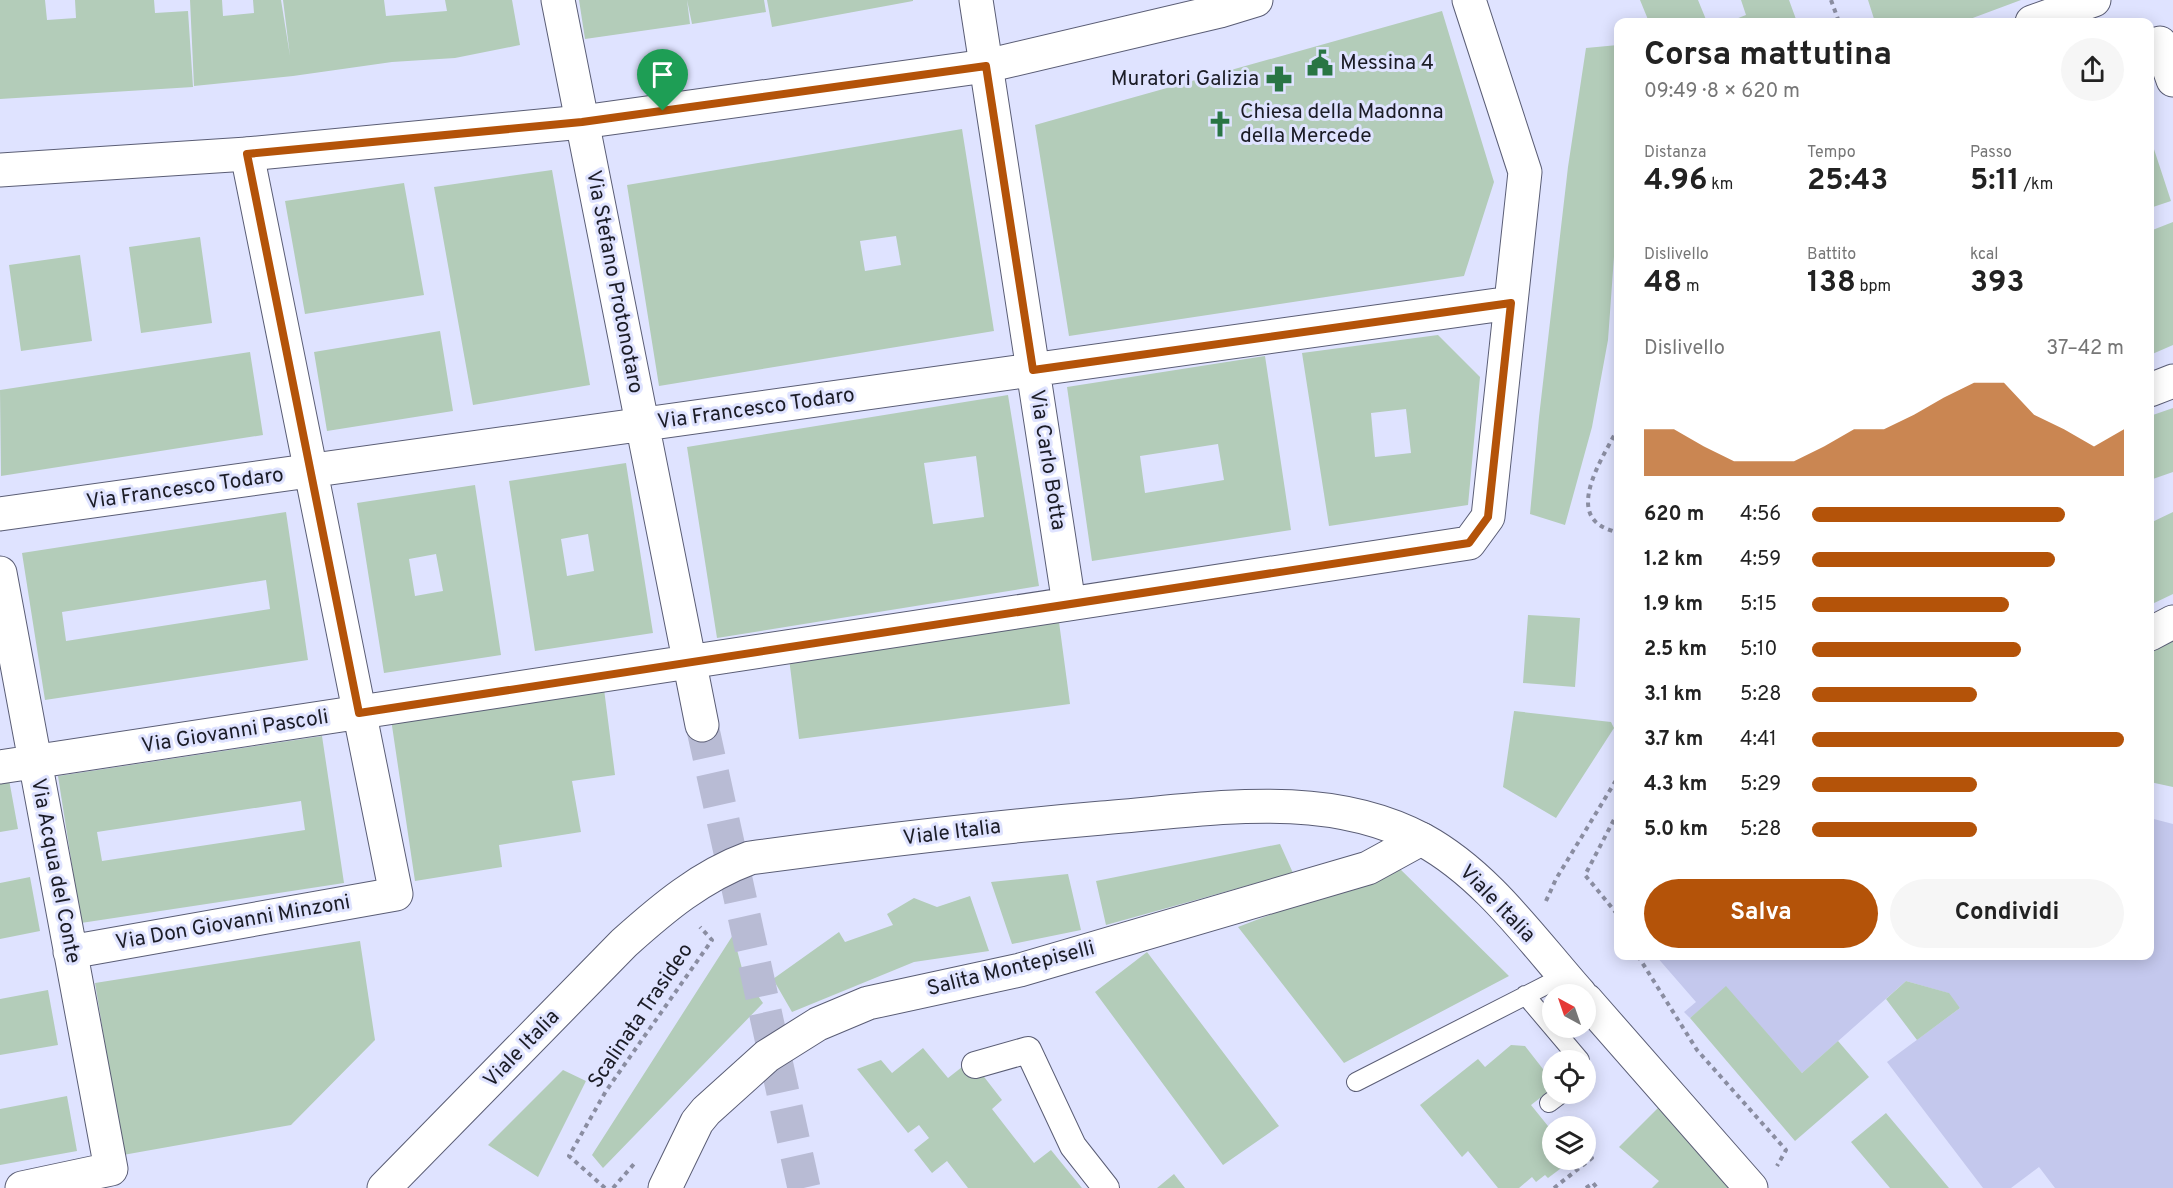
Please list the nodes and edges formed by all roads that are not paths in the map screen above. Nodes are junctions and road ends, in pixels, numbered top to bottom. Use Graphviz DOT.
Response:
graph roads {
  1 [pos="558,0"];
  2 [pos="976,0"];
  3 [pos="1256,0"];
  4 [pos="1469,0"];
  5 [pos="2094,0"];
  6 [pos="2043,18"];
  7 [pos="2154,45"];
  8 [pos="986,66"];
  9 [pos="2173,80"];
  10 [pos="582,122"];
  11 [pos="247,154"];
  12 [pos="0,171"];
  13 [pos="1511,303"];
  14 [pos="1033,370"];
  15 [pos="2173,381"];
  16 [pos="2154,388"];
  17 [pos="643,425"];
  18 [pos="311,472"];
  19 [pos="0,514"];
  20 [pos="0,573"];
  21 [pos="1069,604"];
  22 [pos="2173,622"];
  23 [pos="2154,632"];
  24 [pos="690,662"];
  25 [pos="359,713"];
  26 [pos="702,725"];
  27 [pos="35,762"];
  28 [pos="0,767"];
  29 [pos="1421,839"];
  30 [pos="70,952"];
  31 [pos="1571,984"];
  32 [pos="1542,992"];
  33 [pos="1526,995"];
  34 [pos="1596,1010"];
  35 [pos="1572,1050"];
  36 [pos="975,1065"];
  37 [pos="1356,1082"];
  38 [pos="1763,1179"];
  39 [pos="22,1188"];
  40 [pos="384,1188"];
  41 [pos="665,1188"];
  42 [pos="1106,1188"];
  1 -- 10 [label="street, Via Stefano Protonotaro"];
  2 -- 8 [label="street, Via Carlo Botta"];
  3 -- 8 [label="street"];
  4 -- 13 [label="street"];
  5 -- 6 [label="street"];
  7 -- 9 [label="street"];
  8 -- 10 [label="street"];
  8 -- 14 [label="street, Via Carlo Botta"];
  10 -- 11 [label="street"];
  10 -- 17 [label="street, Via Stefano Protonotaro"];
  11 -- 12 [label="street"];
  11 -- 18 [label="street"];
  13 -- 14 [label="street, Via Francesco Todaro"];
  13 -- 21 [label="street, Via Giovanni Pascoli"];
  14 -- 17 [label="street, Via Francesco Todaro"];
  14 -- 21 [label="street, Via Carlo Botta"];
  15 -- 16 [label="street"];
  17 -- 18 [label="street, Via Francesco Todaro"];
  17 -- 24 [label="street, Via Stefano Protonotaro"];
  18 -- 19 [label="street, Via Francesco Todaro"];
  18 -- 25 [label="street"];
  20 -- 27 [label="street, Via Acqua del Conte"];
  21 -- 24 [label="street, Via Giovanni Pascoli"];
  22 -- 23 [label="street"];
  24 -- 25 [label="street, Via Giovanni Pascoli"];
  24 -- 26 [label="street, Via Stefano Protonotaro"];
  25 -- 27 [label="street, Via Giovanni Pascoli"];
  25 -- 30 [label="street, Via Don Giovanni Minzoni"];
  27 -- 28 [label="street, Via Giovanni Pascoli"];
  27 -- 30 [label="street, Via Acqua del Conte"];
  29 -- 31 [label="street, Viale Italia"];
  29 -- 40 [label="street, Viale Italia"];
  29 -- 41 [label="street, Salita Montepiselli"];
  30 -- 39 [label="street, Via Acqua del Conte"];
  32 -- 33 [label="lane"];
  33 -- 35 [label="lane"];
  33 -- 37 [label="lane"];
  34 -- 38 [label="street"];
  36 -- 42 [label="street"];
}
